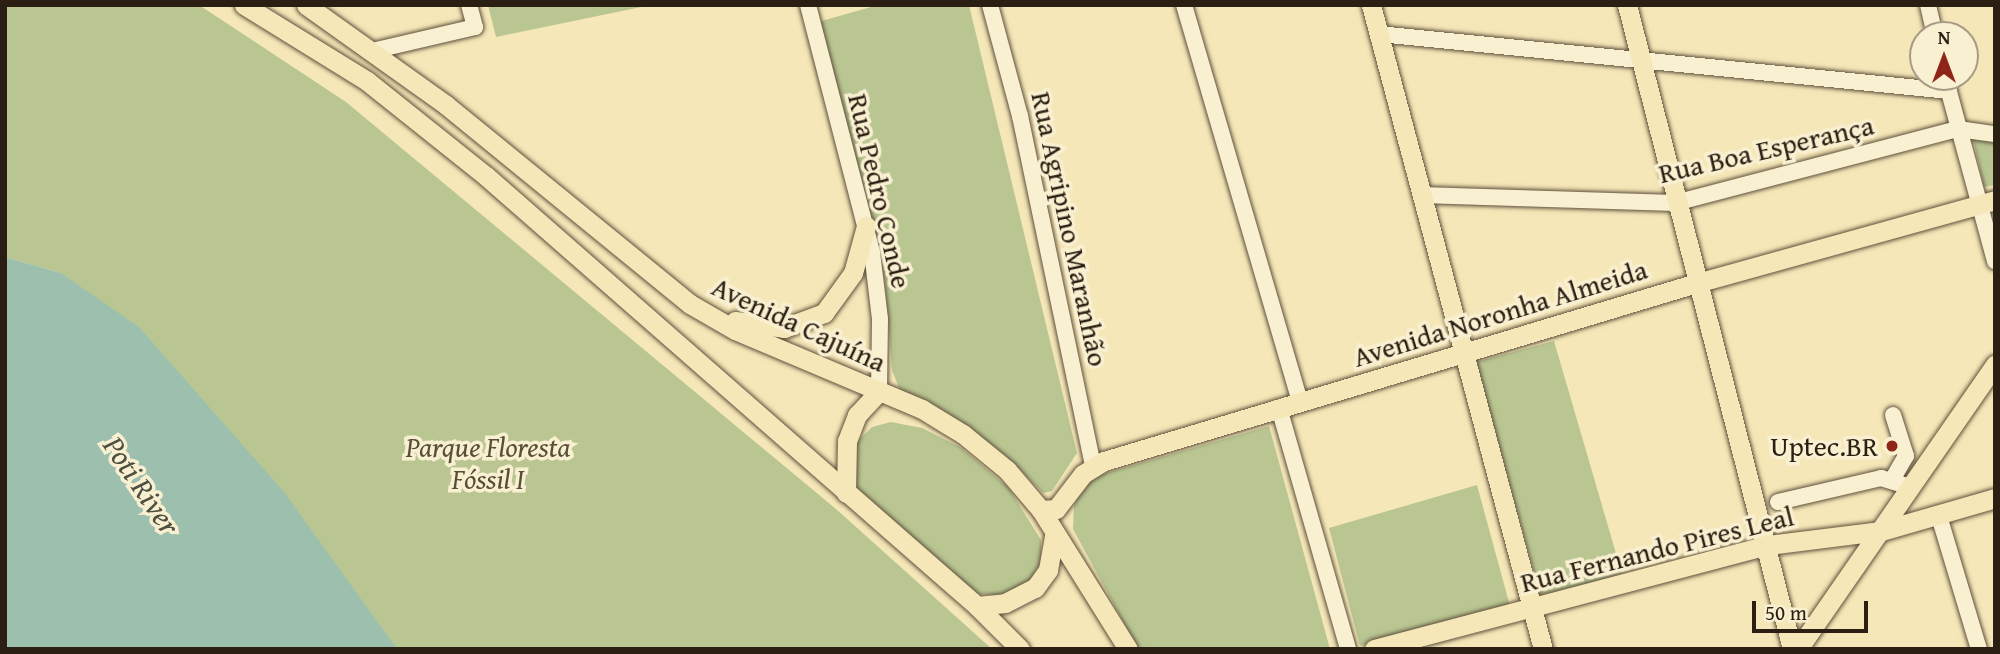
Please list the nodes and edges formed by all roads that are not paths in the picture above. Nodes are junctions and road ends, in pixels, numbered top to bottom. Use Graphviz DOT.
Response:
graph roads {
  1 [pos="244,5"];
  2 [pos="306,5"];
  3 [pos="470,5"];
  4 [pos="808,5"];
  5 [pos="989,5"];
  6 [pos="1184,5"];
  7 [pos="1371,5"];
  8 [pos="1627,5"];
  9 [pos="1379,34"];
  10 [pos="373,51"];
  11 [pos="1640,61"];
  12 [pos="1909,81"];
  13 [pos="1949,91"];
  14 [pos="1958,129"];
  15 [pos="1995,134"];
  16 [pos="1421,195"];
  17 [pos="1986,202"];
  18 [pos="1675,203"];
  19 [pos="866,226"];
  20 [pos="1995,261"];
  21 [pos="1700,282"];
  22 [pos="702,312"];
  23 [pos="1461,353"];
  24 [pos="1995,365"];
  25 [pos="879,391"];
  26 [pos="1300,402"];
  27 [pos="1279,408"];
  28 [pos="1893,415"];
  29 [pos="1093,466"];
  30 [pos="1892,480"];
  31 [pos="1911,487"];
  32 [pos="846,493"];
  33 [pos="1995,498"];
  34 [pos="1778,502"];
  35 [pos="1041,510"];
  36 [pos="1938,516"];
  37 [pos="1881,531"];
  38 [pos="1054,535"];
  39 [pos="1768,545"];
  40 [pos="977,606"];
  41 [pos="1533,607"];
  42 [pos="1020,649"];
  43 [pos="1128,649"];
  44 [pos="1348,649"];
  45 [pos="1374,649"];
  46 [pos="1544,649"];
  47 [pos="1792,649"];
  48 [pos="1798,649"];
  49 [pos="1979,649"];
  1 -- 32 [label="main road"];
  2 -- 10 [label="main road, Avenida Cajuína"];
  3 -- 10 [label="street"];
  4 -- 19 [label="street, Rua Pedro Conde"];
  5 -- 29 [label="street, Rua Agripino Maranhão"];
  6 -- 26 [label="street"];
  7 -- 9 [label="main road"];
  8 -- 11 [label="main road"];
  9 -- 11 [label="street"];
  9 -- 16 [label="main road"];
  10 -- 22 [label="main road, Avenida Cajuína"];
  11 -- 12 [label="street"];
  11 -- 18 [label="main road"];
  13 -- 14 [label="street"];
  14 -- 15 [label="street, Rua Boa Esperança"];
  14 -- 17 [label="street"];
  14 -- 18 [label="street, Rua Boa Esperança"];
  16 -- 18 [label="street, Rua Boa Esperança"];
  16 -- 23 [label="main road"];
  17 -- 20 [label="street"];
  17 -- 21 [label="main road, Avenida Noronha Almeida"];
  18 -- 21 [label="main road"];
  19 -- 22 [label="main road"];
  19 -- 25 [label="street, Rua Pedro Conde"];
  21 -- 23 [label="main road, Avenida Noronha Almeida"];
  21 -- 39 [label="main road"];
  22 -- 25 [label="main road, Avenida Cajuína"];
  23 -- 26 [label="main road, Avenida Noronha Almeida"];
  23 -- 41 [label="main road"];
  24 -- 31 [label="main road"];
  25 -- 32 [label="main road"];
  25 -- 35 [label="main road, Avenida Cajuína"];
  26 -- 27 [label="main road, Avenida Noronha Almeida"];
  27 -- 29 [label="main road, Avenida Noronha Almeida"];
  27 -- 44 [label="street"];
  28 -- 30 [label="street"];
  29 -- 35 [label="main road"];
  30 -- 31 [label="street"];
  30 -- 34 [label="street"];
  31 -- 37 [label="main road"];
  32 -- 40 [label="main road"];
  33 -- 36 [label="main road, Rua Fernando Pires Leal"];
  35 -- 38 [label="main road, Avenida Cajuína"];
  36 -- 37 [label="main road, Rua Fernando Pires Leal"];
  36 -- 49 [label="street"];
  37 -- 39 [label="main road, Rua Fernando Pires Leal"];
  37 -- 48 [label="main road"];
  38 -- 40 [label="main road"];
  38 -- 43 [label="main road, Avenida Cajuína"];
  39 -- 41 [label="main road, Rua Fernando Pires Leal"];
  39 -- 47 [label="main road"];
  40 -- 42 [label="main road"];
  41 -- 45 [label="main road, Rua Fernando Pires Leal"];
  41 -- 46 [label="main road"];
}
